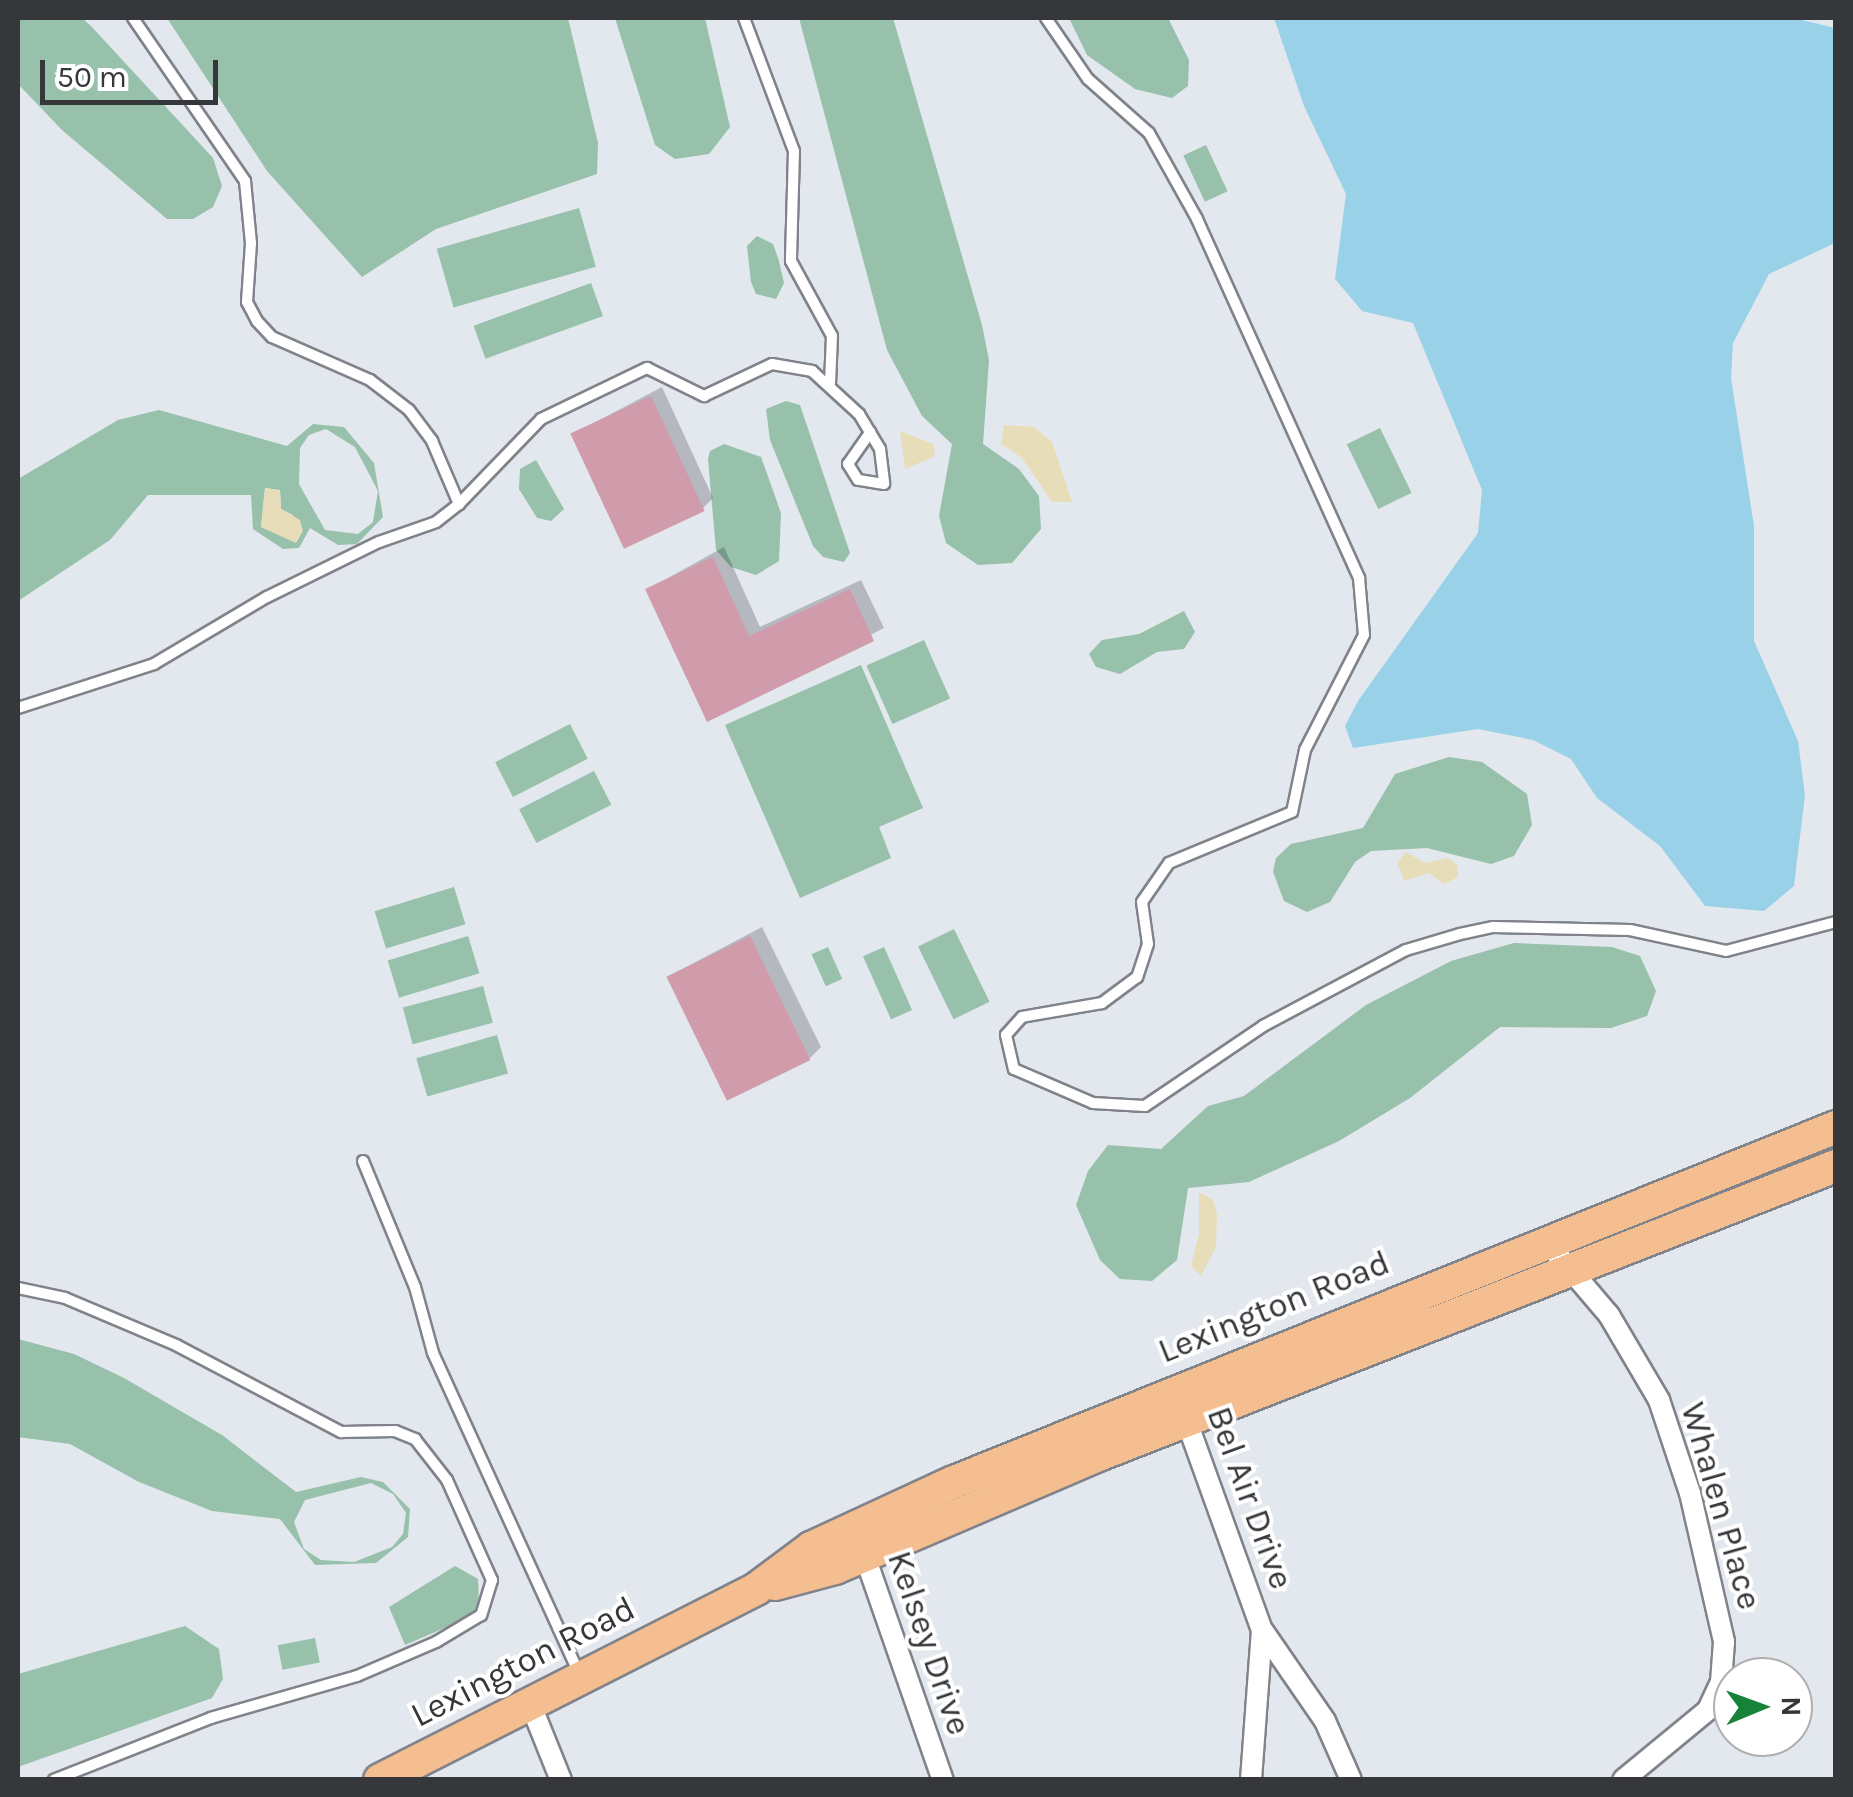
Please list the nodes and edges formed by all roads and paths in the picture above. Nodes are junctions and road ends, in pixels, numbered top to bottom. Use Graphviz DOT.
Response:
graph roads {
  1 [pos="133,18"];
  2 [pos="744,18"];
  3 [pos="1046,18"];
  4 [pos="830,383"];
  5 [pos="870,432"];
  6 [pos="459,504"];
  7 [pos="18,708"];
  8 [pos="1836,922"];
  9 [pos="1836,1127"];
  10 [pos="362,1161"];
  11 [pos="1836,1166"];
  12 [pos="1546,1241"];
  13 [pos="1571,1270"];
  14 [pos="18,1288"];
  15 [pos="1176,1389"];
  16 [pos="1186,1420"];
  17 [pos="859,1541"];
  18 [pos="1262,1630"];
  19 [pos="581,1677"];
  20 [pos="530,1703"];
  21 [pos="54,1780"];
  22 [pos="380,1780"];
  23 [pos="561,1780"];
  24 [pos="943,1780"];
  25 [pos="1251,1780"];
  26 [pos="1350,1780"];
  27 [pos="1623,1780"];
  1 -- 6 [label="lane"];
  2 -- 4 [label="lane"];
  3 -- 8 [label="lane"];
  4 -- 5 [label="lane"];
  4 -- 6 [label="lane"];
  5 -- 5 [label="lane"];
  6 -- 7 [label="lane"];
  9 -- 12 [label="main road, Lexington Road"];
  10 -- 19 [label="lane"];
  11 -- 13 [label="main road, Lexington Road"];
  12 -- 13 [label="street, Whalen Place"];
  12 -- 15 [label="main road, Lexington Road"];
  13 -- 16 [label="main road, Lexington Road"];
  13 -- 27 [label="street, Whalen Place"];
  14 -- 21 [label="lane"];
  15 -- 16 [label="street, Bel Air Drive"];
  15 -- 17 [label="main road, Lexington Road"];
  16 -- 17 [label="main road, Lexington Road"];
  16 -- 18 [label="street, Bel Air Drive"];
  17 -- 19 [label="main road, Lexington Road"];
  17 -- 24 [label="street, Kelsey Drive"];
  18 -- 25 [label="street, Bel Air Drive"];
  18 -- 26 [label="street, Bel Air Drive"];
  19 -- 20 [label="main road, Lexington Road"];
  20 -- 22 [label="main road, Lexington Road"];
  20 -- 23 [label="street"];
}
